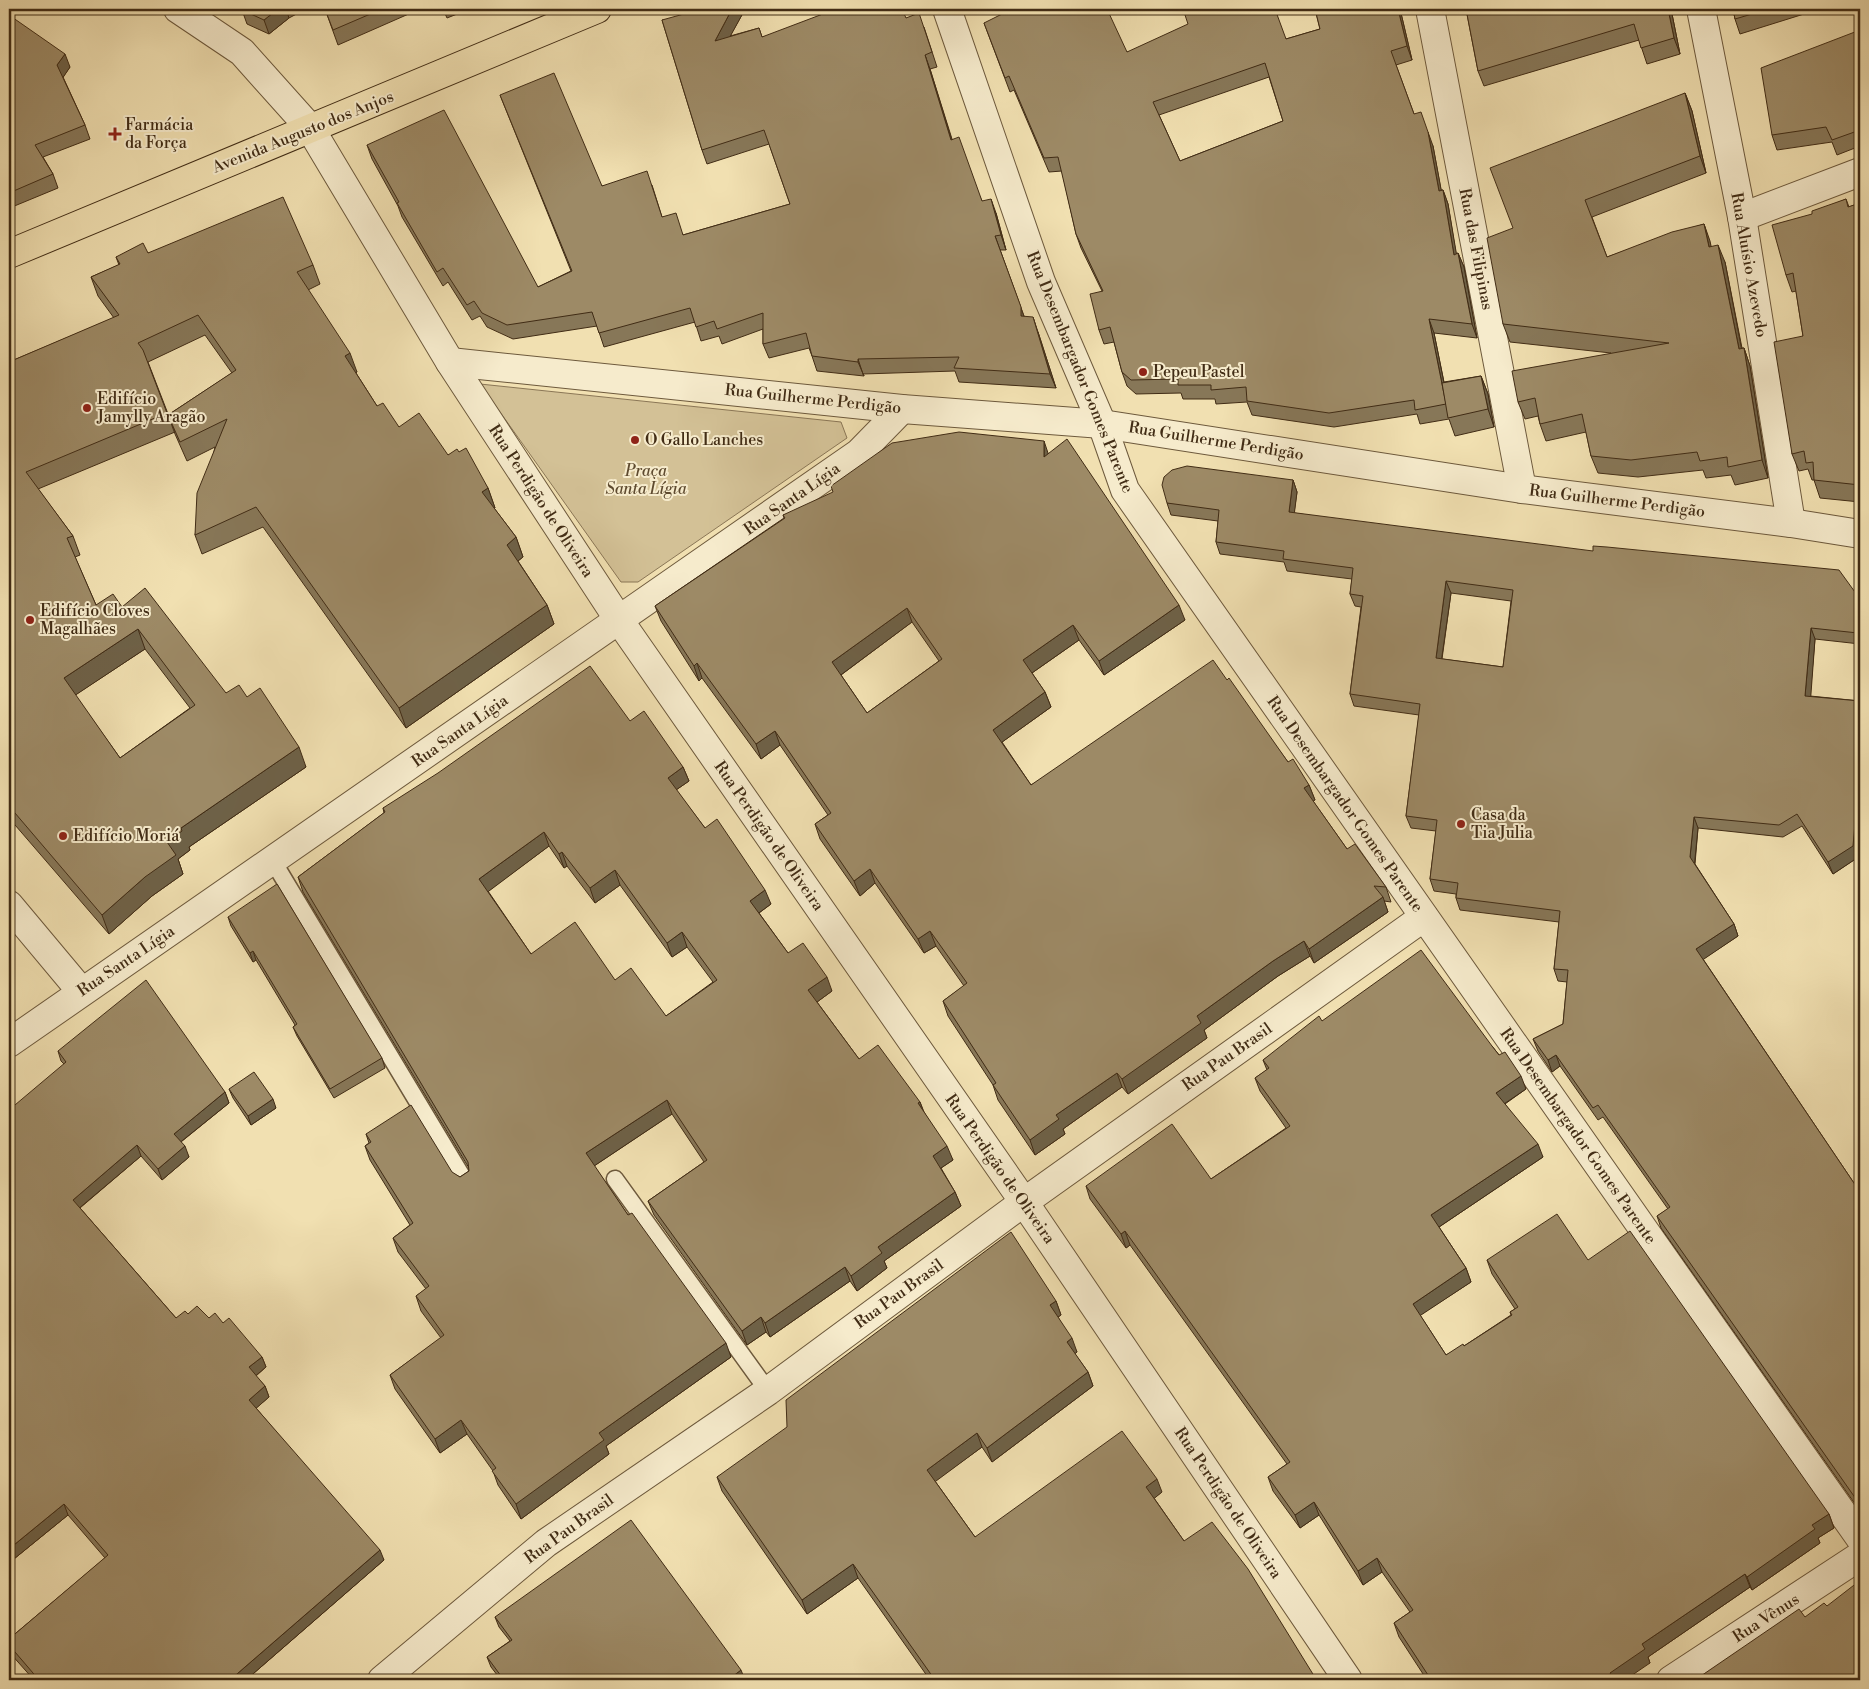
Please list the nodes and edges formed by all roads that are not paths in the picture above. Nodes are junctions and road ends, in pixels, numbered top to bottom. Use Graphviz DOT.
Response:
graph roads {
  1 [pos="178,9"];
  2 [pos="597,9"];
  3 [pos="947,9"];
  4 [pos="1430,9"];
  5 [pos="1701,9"];
  6 [pos="310,128"];
  7 [pos="1860,172"];
  8 [pos="1742,217"];
  9 [pos="9,254"];
  10 [pos="450,362"];
  11 [pos="902,409"];
  12 [pos="1102,424"];
  13 [pos="1522,489"];
  14 [pos="1791,523"];
  15 [pos="1860,534"];
  16 [pos="619,620"];
  17 [pos="272,861"];
  18 [pos="9,905"];
  19 [pos="1424,917"];
  20 [pos="81,991"];
  21 [pos="9,1043"];
  22 [pos="615,1179"];
  23 [pos="465,1181"];
  24 [pos="1024,1202"];
  25 [pos="768,1391"];
  26 [pos="1860,1538"];
  27 [pos="1860,1556"];
  28 [pos="382,1680"];
  29 [pos="1348,1680"];
  30 [pos="1672,1680"];
  1 -- 6 [label="street, Rua Perdigão de Oliveira"];
  2 -- 6 [label="main road, Avenida Augusto dos Anjos"];
  3 -- 12 [label="street, Rua Desembargador Gomes Parente"];
  4 -- 13 [label="street, Rua das Filipinas"];
  5 -- 8 [label="street, Rua Aluísio Azevedo"];
  6 -- 9 [label="main road, Avenida Augusto dos Anjos"];
  6 -- 10 [label="street, Rua Perdigão de Oliveira"];
  7 -- 8 [label="street"];
  8 -- 14 [label="street, Rua Aluísio Azevedo"];
  10 -- 11 [label="street, Rua Guilherme Perdigão"];
  10 -- 16 [label="street, Rua Perdigão de Oliveira"];
  11 -- 12 [label="street, Rua Guilherme Perdigão"];
  11 -- 16 [label="street, Rua Santa Lígia"];
  12 -- 13 [label="street, Rua Guilherme Perdigão"];
  12 -- 19 [label="street, Rua Desembargador Gomes Parente"];
  13 -- 14 [label="street, Rua Guilherme Perdigão"];
  14 -- 15 [label="street, Rua Guilherme Perdigão"];
  16 -- 17 [label="street, Rua Santa Lígia"];
  16 -- 24 [label="street, Rua Perdigão de Oliveira"];
  17 -- 20 [label="street, Rua Santa Lígia"];
  17 -- 23 [label="lane"];
  18 -- 20 [label="street"];
  19 -- 24 [label="street, Rua Pau Brasil"];
  19 -- 26 [label="street, Rua Desembargador Gomes Parente"];
  20 -- 21 [label="street, Rua Santa Lígia"];
  22 -- 25 [label="lane"];
  24 -- 25 [label="street, Rua Pau Brasil"];
  24 -- 29 [label="street, Rua Perdigão de Oliveira"];
  25 -- 28 [label="street, Rua Pau Brasil"];
  27 -- 30 [label="street, Rua Vênus"];
}
